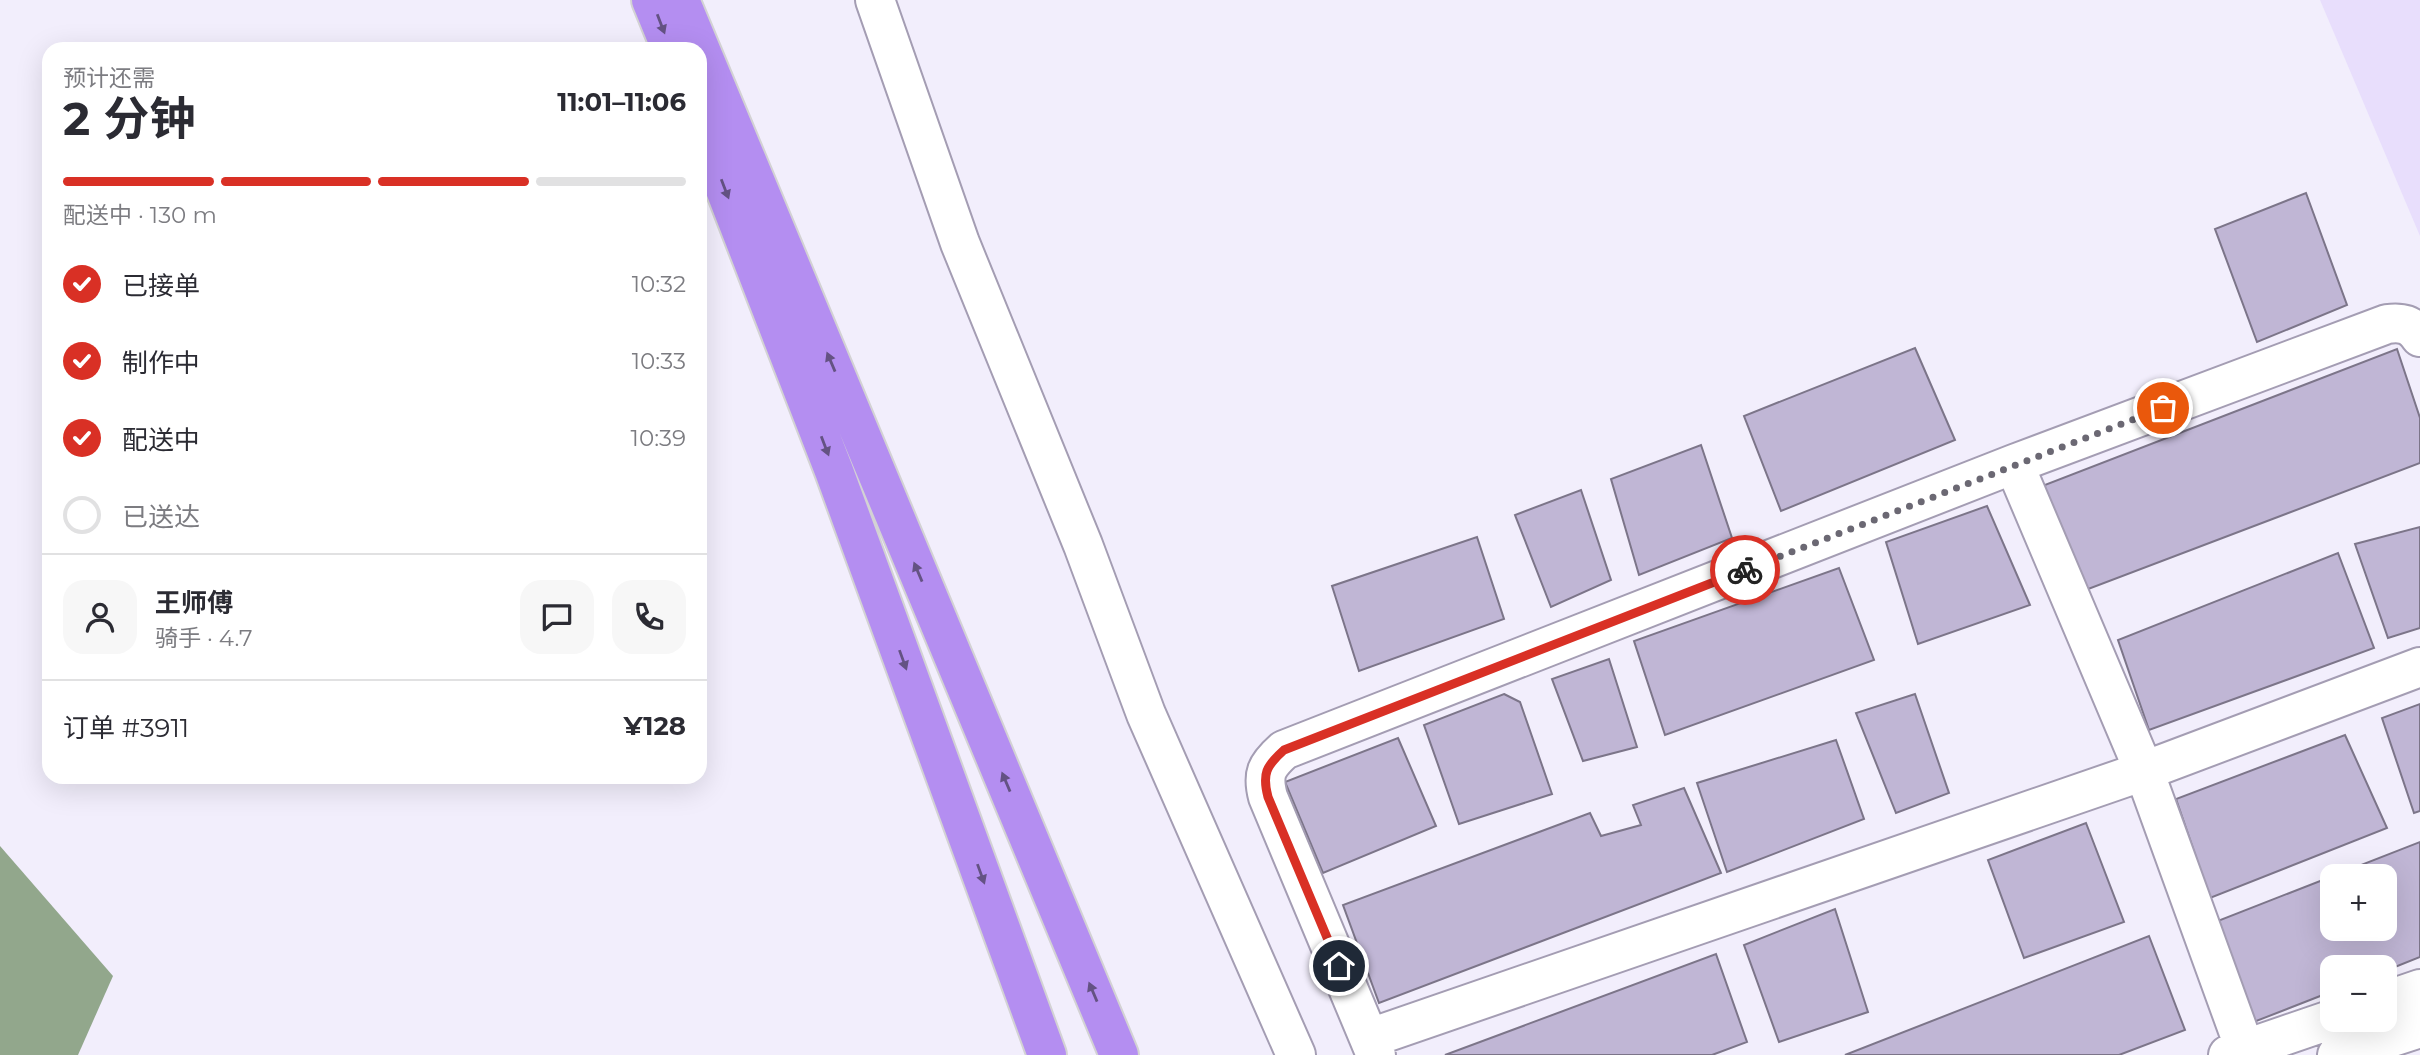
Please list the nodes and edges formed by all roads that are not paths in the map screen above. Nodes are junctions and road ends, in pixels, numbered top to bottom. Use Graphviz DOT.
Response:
graph roads {
  1 [pos="652,0"];
  2 [pos="680,0"];
  3 [pos="875,0"];
  4 [pos="667,42"];
  5 [pos="697,42"];
  6 [pos="707,65"];
  7 [pos="707,143"];
  8 [pos="2420,337"];
  9 [pos="2014,464"];
  10 [pos="2420,667"];
  11 [pos="2144,771"];
  12 [pos="2420,989"];
  13 [pos="2397,997"];
  14 [pos="2320,1024"];
  15 [pos="2420,1028"];
  16 [pos="1373,1047"];
  17 [pos="2240,1053"];
  18 [pos="1047,1055"];
  19 [pos="1119,1055"];
  20 [pos="1296,1055"];
  21 [pos="2337,1055"];
  1 -- 4 [label="highway, one-way"];
  5 -- 2 [label="highway, one-way"];
  3 -- 20 [label="street"];
  19 -- 6 [label="highway, one-way"];
  7 -- 18 [label="highway, one-way"];
  8 -- 9 [label="street"];
  9 -- 11 [label="street"];
  9 -- 16 [label="street"];
  10 -- 11 [label="street"];
  11 -- 16 [label="street"];
  11 -- 17 [label="street"];
  12 -- 13 [label="street"];
  14 -- 17 [label="street"];
  15 -- 21 [label="street"];
}
